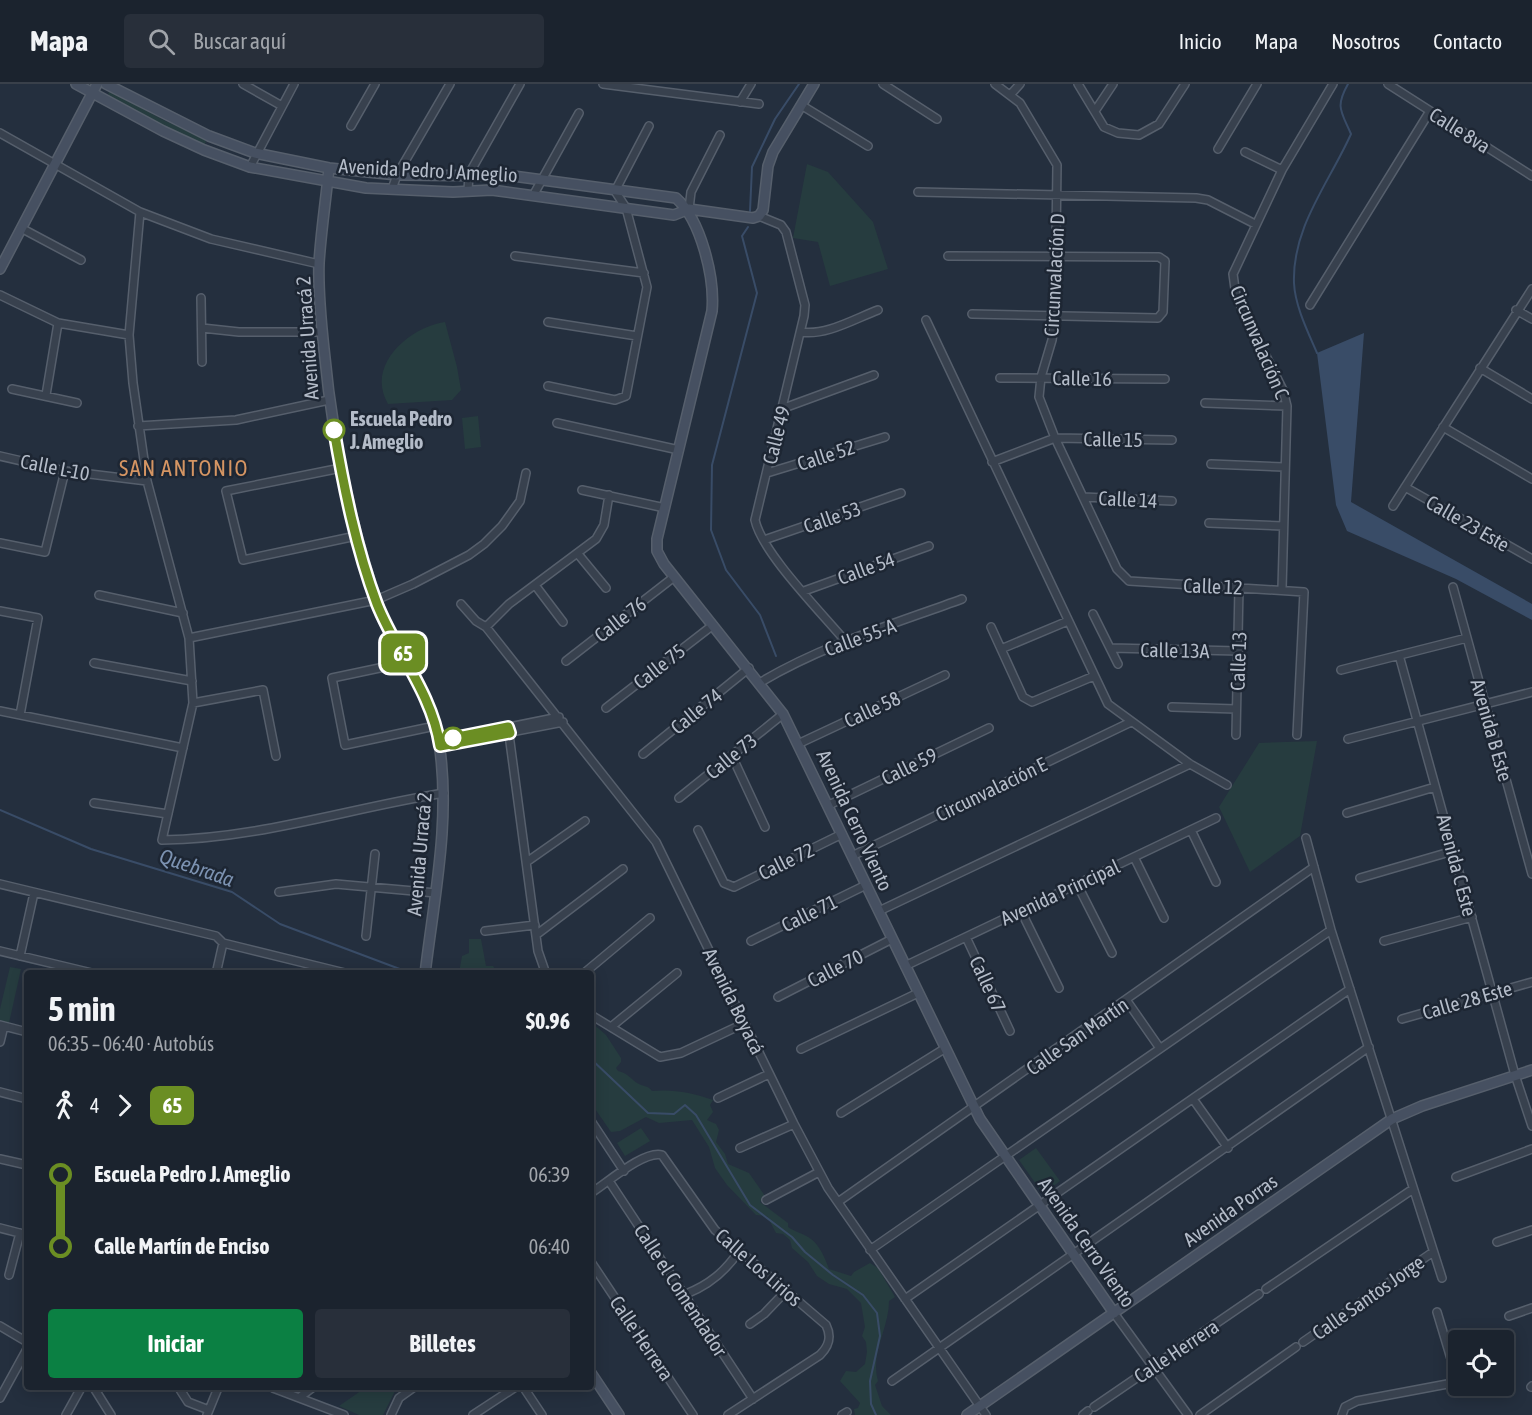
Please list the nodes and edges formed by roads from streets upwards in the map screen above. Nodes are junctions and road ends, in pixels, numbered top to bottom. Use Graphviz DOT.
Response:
graph roads {
  1 [pos="76,84"];
  2 [pos="106,84"];
  3 [pos="243,84"];
  4 [pos="294,84"];
  5 [pos="375,84"];
  6 [pos="450,84"];
  7 [pos="520,84"];
  8 [pos="603,84"];
  9 [pos="751,84"];
  10 [pos="814,84"];
  11 [pos="883,84"];
  12 [pos="995,84"];
  13 [pos="1020,84"];
  14 [pos="1078,84"];
  15 [pos="1113,84"];
  16 [pos="1185,84"];
  17 [pos="1257,84"];
  18 [pos="1333,84"];
  19 [pos="1388,84"];
  20 [pos="94,88"];
  21 [pos="1011,94"];
  22 [pos="740,102"];
  23 [pos="759,104"];
  24 [pos="801,105"];
  25 [pos="282,106"];
  26 [pos="1095,111"];
  27 [pos="1430,111"];
  28 [pos="579,113"];
  29 [pos="937,119"];
  30 [pos="351,126"];
  31 [pos="649,126"];
  32 [pos="0,133"];
  33 [pos="720,135"];
  34 [pos="210,136"];
  35 [pos="868,146"];
  36 [pos="1218,149"];
  37 [pos="204,150"];
  38 [pos="1245,152"];
  39 [pos="255,153"];
  40 [pos="54,163"];
  41 [pos="250,167"];
  42 [pos="329,168"];
  43 [pos="1282,170"];
  44 [pos="469,174"];
  45 [pos="397,175"];
  46 [pos="1532,176"];
  47 [pos="541,181"];
  48 [pos="327,183"];
  49 [pos="392,189"];
  50 [pos="468,191"];
  51 [pos="615,191"];
  52 [pos="918,192"];
  53 [pos="534,194"];
  54 [pos="1058,195"];
  55 [pos="626,208"];
  56 [pos="689,209"];
  57 [pos="140,212"];
  58 [pos="759,216"];
  59 [pos="1255,224"];
  60 [pos="21,228"];
  61 [pos="514,256"];
  62 [pos="948,256"];
  63 [pos="1057,258"];
  64 [pos="81,260"];
  65 [pos="319,264"];
  66 [pos="0,269"];
  67 [pos="644,273"];
  68 [pos="1532,289"];
  69 [pos="0,294"];
  70 [pos="201,298"];
  71 [pos="1310,305"];
  72 [pos="878,310"];
  73 [pos="1516,310"];
  74 [pos="972,314"];
  75 [pos="1055,318"];
  76 [pos="1532,319"];
  77 [pos="926,320"];
  78 [pos="548,322"];
  79 [pos="58,323"];
  80 [pos="202,328"];
  81 [pos="322,332"];
  82 [pos="801,332"];
  83 [pos="129,335"];
  84 [pos="638,336"];
  85 [pos="202,362"];
  86 [pos="1480,368"];
  87 [pos="874,375"];
  88 [pos="1041,377"];
  89 [pos="1000,378"];
  90 [pos="1165,379"];
  91 [pos="548,386"];
  92 [pos="12,389"];
  93 [pos="46,395"];
  94 [pos="1532,399"];
  95 [pos="329,400"];
  96 [pos="77,403"];
  97 [pos="1205,403"];
  98 [pos="1287,406"];
  99 [pos="784,408"];
  100 [pos="557,423"];
  101 [pos="138,426"];
  102 [pos="1443,427"];
  103 [pos="885,437"];
  104 [pos="1054,438"];
  105 [pos="1172,440"];
  106 [pos="679,450"];
  107 [pos="0,456"];
  108 [pos="992,462"];
  109 [pos="1211,464"];
  110 [pos="1284,467"];
  111 [pos="341,468"];
  112 [pos="65,471"];
  113 [pos="526,473"];
  114 [pos="767,473"];
  115 [pos="1532,479"];
  116 [pos="147,481"];
  117 [pos="1405,487"];
  118 [pos="582,490"];
  119 [pos="901,493"];
  120 [pos="609,495"];
  121 [pos="1083,497"];
  122 [pos="1172,501"];
  123 [pos="1393,506"];
  124 [pos="666,508"];
  125 [pos="1209,523"];
  126 [pos="1284,526"];
  127 [pos="356,536"];
  128 [pos="764,540"];
  129 [pos="0,543"];
  130 [pos="929,546"];
  131 [pos="578,554"];
  132 [pos="1532,559"];
  133 [pos="675,577"];
  134 [pos="1123,577"];
  135 [pos="535,585"];
  136 [pos="1239,587"];
  137 [pos="1453,587"];
  138 [pos="606,588"];
  139 [pos="1282,589"];
  140 [pos="804,591"];
  141 [pos="99,595"];
  142 [pos="962,599"];
  143 [pos="376,600"];
  144 [pos="461,604"];
  145 [pos="0,611"];
  146 [pos="183,613"];
  147 [pos="1094,614"];
  148 [pos="1068,621"];
  149 [pos="563,622"];
  150 [pos="713,625"];
  151 [pos="486,627"];
  152 [pos="991,627"];
  153 [pos="189,638"];
  154 [pos="1467,638"];
  155 [pos="846,642"];
  156 [pos="1112,648"];
  157 [pos="1001,649"];
  158 [pos="1239,651"];
  159 [pos="1399,655"];
  160 [pos="566,661"];
  161 [pos="408,662"];
  162 [pos="94,663"];
  163 [pos="1118,664"];
  164 [pos="749,668"];
  165 [pos="1341,670"];
  166 [pos="945,675"];
  167 [pos="1094,676"];
  168 [pos="192,681"];
  169 [pos="760,682"];
  170 [pos="1532,692"];
  171 [pos="193,703"];
  172 [pos="1486,705"];
  173 [pos="1172,707"];
  174 [pos="606,708"];
  175 [pos="1236,709"];
  176 [pos="0,711"];
  177 [pos="783,714"];
  178 [pos="20,715"];
  179 [pos="561,719"];
  180 [pos="1131,722"];
  181 [pos="1417,723"];
  182 [pos="435,726"];
  183 [pos="989,728"];
  184 [pos="509,730"];
  185 [pos="1236,735"];
  186 [pos="1297,735"];
  187 [pos="1348,739"];
  188 [pos="800,743"];
  189 [pos="439,744"];
  190 [pos="183,748"];
  191 [pos="643,754"];
  192 [pos="276,756"];
  193 [pos="732,756"];
  194 [pos="1190,764"];
  195 [pos="1227,785"];
  196 [pos="1436,787"];
  197 [pos="444,794"];
  198 [pos="679,798"];
  199 [pos="93,803"];
  200 [pos="829,805"];
  201 [pos="1347,813"];
  202 [pos="168,814"];
  203 [pos="1216,818"];
  204 [pos="585,821"];
  205 [pos="765,827"];
  206 [pos="698,830"];
  207 [pos="1191,830"];
  208 [pos="842,834"];
  209 [pos="1306,838"];
  210 [pos="1454,851"];
  211 [pos="375,854"];
  212 [pos="852,856"];
  213 [pos="1134,857"];
  214 [pos="528,861"];
  215 [pos="1314,867"];
  216 [pos="623,869"];
  217 [pos="1532,874"];
  218 [pos="1360,878"];
  219 [pos="1216,882"];
  220 [pos="0,884"];
  221 [pos="1077,884"];
  222 [pos="866,885"];
  223 [pos="372,886"];
  224 [pos="279,892"];
  225 [pos="34,893"];
  226 [pos="436,893"];
  227 [pos="879,911"];
  228 [pos="1021,911"];
  229 [pos="1472,917"];
  230 [pos="650,918"];
  231 [pos="1164,918"];
  232 [pos="535,925"];
  233 [pos="1330,930"];
  234 [pos="485,931"];
  235 [pos="536,935"];
  236 [pos="366,936"];
  237 [pos="966,937"];
  238 [pos="892,939"];
  239 [pos="752,941"];
  240 [pos="1383,941"];
  241 [pos="223,943"];
  242 [pos="0,951"];
  243 [pos="1112,953"];
  244 [pos="20,956"];
  245 [pos="905,966"];
  246 [pos="79,970"];
  247 [pos="217,970"];
  248 [pos="333,970"];
  249 [pos="426,970"];
  250 [pos="545,970"];
  251 [pos="588,970"];
  252 [pos="677,973"];
  253 [pos="1532,982"];
  254 [pos="1059,988"];
  255 [pos="1350,989"];
  256 [pos="918,993"];
  257 [pos="1492,993"];
  258 [pos="778,997"];
  259 [pos="1127,1001"];
  260 [pos="594,1017"];
  261 [pos="1402,1019"];
  262 [pos="745,1023"];
  263 [pos="2,1026"];
  264 [pos="611,1027"];
  265 [pos="24,1031"];
  266 [pos="1010,1031"];
  267 [pos="0,1042"];
  268 [pos="1159,1047"];
  269 [pos="1369,1047"];
  270 [pos="944,1048"];
  271 [pos="801,1049"];
  272 [pos="1532,1070"];
  273 [pos="769,1074"];
  274 [pos="1515,1075"];
  275 [pos="0,1092"];
  276 [pos="24,1098"];
  277 [pos="718,1098"];
  278 [pos="1193,1099"];
  279 [pos="974,1107"];
  280 [pos="841,1113"];
  281 [pos="1392,1119"];
  282 [pos="794,1124"];
  283 [pos="594,1126"];
  284 [pos="1532,1126"];
  285 [pos="740,1148"];
  286 [pos="1228,1148"];
  287 [pos="1532,1149"];
  288 [pos="1005,1156"];
  289 [pos="0,1159"];
  290 [pos="24,1164"];
  291 [pos="624,1171"];
  292 [pos="819,1172"];
  293 [pos="1456,1177"];
  294 [pos="609,1181"];
  295 [pos="1413,1189"];
  296 [pos="594,1191"];
  297 [pos="766,1200"];
  298 [pos="838,1202"];
  299 [pos="1040,1205"];
  300 [pos="0,1227"];
  301 [pos="1532,1230"];
  302 [pos="23,1234"];
  303 [pos="1497,1242"];
  304 [pos="870,1250"];
  305 [pos="739,1251"];
  306 [pos="1433,1252"];
  307 [pos="1074,1255"];
  308 [pos="594,1266"];
  309 [pos="9,1275"];
  310 [pos="1442,1278"];
  311 [pos="1266,1289"];
  312 [pos="786,1291"];
  313 [pos="686,1294"];
  314 [pos="1259,1294"];
  315 [pos="904,1299"];
  316 [pos="1532,1308"];
  317 [pos="1437,1312"];
  318 [pos="1114,1313"];
  319 [pos="1509,1316"];
  320 [pos="750,1324"];
  321 [pos="0,1326"];
  322 [pos="24,1340"];
  323 [pos="1303,1342"];
  324 [pos="1296,1347"];
  325 [pos="940,1348"];
  326 [pos="1448,1349"];
  327 [pos="24,1354"];
  328 [pos="1153,1367"];
  329 [pos="594,1377"];
  330 [pos="892,1381"];
  331 [pos="1448,1384"];
  332 [pos="80,1390"];
  333 [pos="95,1390"];
  334 [pos="180,1390"];
  335 [pos="217,1390"];
  336 [pos="279,1390"];
  337 [pos="309,1390"];
  338 [pos="410,1390"];
  339 [pos="511,1390"];
  340 [pos="525,1390"];
  341 [pos="300,1397"];
  342 [pos="0,1398"];
  343 [pos="753,1398"];
  344 [pos="980,1406"];
  345 [pos="1088,1411"];
  346 [pos="208,1413"];
  347 [pos="66,1415"];
  348 [pos="111,1415"];
  349 [pos="344,1415"];
  350 [pos="391,1415"];
  351 [pos="473,1415"];
  352 [pos="542,1415"];
  353 [pos="619,1415"];
  354 [pos="693,1415"];
  355 [pos="728,1415"];
  356 [pos="967,1415"];
  357 [pos="986,1415"];
  358 [pos="1188,1415"];
  359 [pos="1200,1415"];
  360 [pos="1342,1415"];
  1 -- 20 [label="street, Avenida Pedro J Ameglio"];
  2 -- 34 [label="street, Avenida Pedro J Ameglio"];
  3 -- 25 [label="street"];
  4 -- 25 [label="street"];
  5 -- 30 [label="street"];
  6 -- 45 [label="street"];
  7 -- 44 [label="street"];
  8 -- 22 [label="street"];
  9 -- 22 [label="street"];
  10 -- 24 [label="street"];
  11 -- 29 [label="street"];
  12 -- 21 [label="street, Circunvalación D"];
  13 -- 21 [label="street"];
  14 -- 26 [label="street"];
  15 -- 26 [label="street"];
  16 -- 26 [label="street"];
  17 -- 36 [label="street"];
  18 -- 43 [label="street, Circunvalación C"];
  19 -- 27 [label="street, Calle 8va"];
  20 -- 37 [label="street, Avenida Pedro J Ameglio"];
  20 -- 40 [label="street"];
  21 -- 54 [label="street, Circunvalación D"];
  22 -- 23 [label="street"];
  24 -- 35 [label="street"];
  24 -- 58 [label="street"];
  25 -- 39 [label="street"];
  27 -- 46 [label="street, Calle 8va"];
  27 -- 71 [label="street"];
  28 -- 47 [label="street"];
  31 -- 51 [label="street"];
  32 -- 40 [label="street"];
  33 -- 56 [label="street"];
  34 -- 37 [label="street"];
  34 -- 39 [label="street, Avenida Pedro J Ameglio"];
  37 -- 41 [label="street, Avenida Pedro J Ameglio"];
  38 -- 43 [label="street"];
  39 -- 41 [label="street"];
  39 -- 42 [label="street, Avenida Pedro J Ameglio"];
  40 -- 57 [label="street"];
  40 -- 60 [label="street"];
  41 -- 48 [label="street, Avenida Pedro J Ameglio"];
  42 -- 45 [label="street, Avenida Pedro J Ameglio"];
  42 -- 48 [label="street, Avenida Urracá 2"];
  43 -- 59 [label="street, Circunvalación C"];
  44 -- 45 [label="street, Avenida Pedro J Ameglio"];
  44 -- 47 [label="street, Avenida Pedro J Ameglio"];
  44 -- 50 [label="street"];
  45 -- 49 [label="street"];
  47 -- 51 [label="street, Avenida Pedro J Ameglio"];
  47 -- 53 [label="street"];
  48 -- 49 [label="street, Avenida Pedro J Ameglio"];
  48 -- 65 [label="street, Avenida Urracá 2"];
  49 -- 50 [label="street, Avenida Pedro J Ameglio"];
  50 -- 53 [label="street, Avenida Pedro J Ameglio"];
  51 -- 55 [label="street"];
  51 -- 56 [label="street, Avenida Pedro J Ameglio"];
  52 -- 54 [label="street"];
  53 -- 55 [label="street, Avenida Pedro J Ameglio"];
  54 -- 59 [label="street"];
  54 -- 63 [label="street, Circunvalación D"];
  55 -- 56 [label="street, Avenida Pedro J Ameglio"];
  55 -- 67 [label="street"];
  56 -- 58 [label="street, Avenida Pedro J Ameglio"];
  56 -- 106 [label="street, Avenida Cerro Viento"];
  57 -- 65 [label="street"];
  57 -- 83 [label="street"];
  58 -- 82 [label="street, Calle 49"];
  59 -- 98 [label="street, Circunvalación C"];
  60 -- 64 [label="street"];
  60 -- 66 [label="street"];
  61 -- 67 [label="street"];
  62 -- 63 [label="street"];
  63 -- 75 [label="street, Circunvalación D"];
  63 -- 75 [label="street"];
  65 -- 81 [label="street, Avenida Urracá 2"];
  67 -- 84 [label="street"];
  68 -- 73 [label="street"];
  69 -- 79 [label="street"];
  70 -- 80 [label="street"];
  72 -- 82 [label="street"];
  73 -- 76 [label="street"];
  73 -- 86 [label="street"];
  74 -- 75 [label="street"];
  75 -- 88 [label="street, Circunvalación D"];
  77 -- 108 [label="street"];
  78 -- 84 [label="street"];
  79 -- 83 [label="street"];
  79 -- 93 [label="street"];
  80 -- 81 [label="street"];
  80 -- 85 [label="street"];
  81 -- 95 [label="street, Avenida Urracá 2"];
  82 -- 99 [label="street, Calle 49"];
  83 -- 101 [label="street"];
  84 -- 91 [label="street"];
  86 -- 94 [label="street"];
  86 -- 102 [label="street"];
  87 -- 99 [label="street"];
  88 -- 89 [label="street, Calle 16"];
  88 -- 90 [label="street, Calle 16"];
  88 -- 104 [label="street, Circunvalación D"];
  92 -- 93 [label="street"];
  93 -- 96 [label="street"];
  95 -- 101 [label="street"];
  95 -- 111 [label="street, Avenida Urracá 2"];
  97 -- 98 [label="street"];
  98 -- 110 [label="street, Circunvalación C"];
  99 -- 114 [label="street, Calle 49"];
  100 -- 106 [label="street"];
  101 -- 116 [label="street"];
  102 -- 115 [label="street"];
  102 -- 117 [label="street"];
  103 -- 114 [label="street, Calle 52"];
  104 -- 105 [label="street, Calle 15"];
  104 -- 108 [label="street"];
  104 -- 121 [label="street, Circunvalación D"];
  106 -- 124 [label="street, Avenida Cerro Viento"];
  107 -- 112 [label="street, Calle L-10"];
  108 -- 148 [label="street"];
  109 -- 110 [label="street"];
  110 -- 126 [label="street, Circunvalación C"];
  111 -- 127 [label="street, Avenida Urracá 2"];
  111 -- 127 [label="street"];
  112 -- 116 [label="street, Calle L-10"];
  112 -- 129 [label="street"];
  113 -- 143 [label="street"];
  114 -- 128 [label="street, Calle 49"];
  116 -- 146 [label="street"];
  117 -- 123 [label="street"];
  117 -- 132 [label="street, Calle 23 Este"];
  118 -- 120 [label="street"];
  119 -- 128 [label="street, Calle 53"];
  120 -- 124 [label="street"];
  120 -- 131 [label="street"];
  121 -- 122 [label="street, Calle 14"];
  121 -- 134 [label="street, Circunvalación D"];
  124 -- 133 [label="street, Avenida Cerro Viento"];
  125 -- 126 [label="street"];
  126 -- 139 [label="street, Circunvalación C"];
  127 -- 143 [label="street, Avenida Urracá 2"];
  128 -- 140 [label="street, Calle 49"];
  130 -- 140 [label="street, Calle 54"];
  131 -- 135 [label="street"];
  131 -- 138 [label="street"];
  133 -- 150 [label="street, Avenida Cerro Viento"];
  133 -- 160 [label="street, Calle 76"];
  134 -- 136 [label="street, Calle 12"];
  135 -- 149 [label="street"];
  135 -- 151 [label="street"];
  136 -- 139 [label="street, Calle 12"];
  136 -- 158 [label="street, Calle 13"];
  137 -- 154 [label="street, Avenida B Este"];
  139 -- 186 [label="street, Calle 12"];
  140 -- 155 [label="street, Calle 49"];
  141 -- 146 [label="street"];
  142 -- 155 [label="street, Calle 55-A"];
  143 -- 153 [label="street"];
  143 -- 161 [label="street, Avenida Urracá 2"];
  144 -- 151 [label="street, Avenida Boyacá"];
  145 -- 178 [label="street"];
  146 -- 153 [label="street"];
  147 -- 156 [label="street"];
  148 -- 157 [label="street"];
  148 -- 167 [label="street"];
  150 -- 164 [label="street, Avenida Cerro Viento"];
  150 -- 174 [label="street, Calle 75"];
  151 -- 179 [label="street, Avenida Boyacá"];
  152 -- 157 [label="street"];
  153 -- 168 [label="street"];
  154 -- 159 [label="street"];
  154 -- 172 [label="street, Avenida B Este"];
  155 -- 169 [label="street, Calle 55-A"];
  156 -- 158 [label="street, Calle 13A"];
  156 -- 163 [label="street"];
  157 -- 167 [label="street"];
  158 -- 175 [label="street, Calle 13"];
  159 -- 165 [label="street"];
  159 -- 181 [label="street, Avenida C Este"];
  161 -- 182 [label="street, Avenida Urracá 2"];
  161 -- 182 [label="street"];
  162 -- 168 [label="street"];
  164 -- 169 [label="street, Avenida Cerro Viento"];
  164 -- 191 [label="street, Calle 74"];
  166 -- 188 [label="street, Calle 58"];
  167 -- 180 [label="street"];
  168 -- 171 [label="street"];
  169 -- 177 [label="street, Avenida Cerro Viento"];
  170 -- 172 [label="street"];
  171 -- 190 [label="street"];
  171 -- 192 [label="street"];
  172 -- 181 [label="street"];
  172 -- 217 [label="street, Avenida B Este"];
  173 -- 175 [label="street"];
  175 -- 185 [label="street, Calle 13"];
  176 -- 178 [label="street"];
  177 -- 188 [label="street, Avenida Cerro Viento"];
  177 -- 193 [label="street, Calle 73"];
  178 -- 190 [label="street"];
  179 -- 184 [label="street"];
  179 -- 262 [label="street, Avenida Boyacá"];
  180 -- 194 [label="street"];
  180 -- 212 [label="street, Circunvalación E"];
  181 -- 187 [label="street"];
  181 -- 196 [label="street, Avenida C Este"];
  182 -- 189 [label="street, Avenida Urracá 2"];
  183 -- 200 [label="street, Calle 59"];
  184 -- 189 [label="street"];
  184 -- 214 [label="street"];
  188 -- 200 [label="street, Avenida Cerro Viento"];
  189 -- 197 [label="street, Avenida Urracá 2"];
  190 -- 202 [label="street"];
  193 -- 198 [label="street, Calle 73"];
  193 -- 205 [label="street"];
  194 -- 195 [label="street"];
  194 -- 227 [label="street"];
  196 -- 201 [label="street"];
  196 -- 210 [label="street, Avenida C Este"];
  197 -- 202 [label="street"];
  197 -- 226 [label="street, Avenida Urracá 2"];
  199 -- 202 [label="street"];
  200 -- 208 [label="street, Avenida Cerro Viento"];
  203 -- 207 [label="street, Avenida Principal"];
  204 -- 214 [label="street"];
  206 -- 208 [label="street, Calle 72"];
  207 -- 213 [label="street, Avenida Principal"];
  207 -- 219 [label="street"];
  208 -- 212 [label="street, Avenida Cerro Viento"];
  209 -- 215 [label="street"];
  210 -- 218 [label="street"];
  210 -- 229 [label="street, Avenida C Este"];
  211 -- 223 [label="street"];
  212 -- 222 [label="street, Avenida Cerro Viento"];
  213 -- 221 [label="street, Avenida Principal"];
  213 -- 231 [label="street"];
  214 -- 232 [label="street"];
  215 -- 233 [label="street"];
  215 -- 259 [label="street, Calle San Martín"];
  216 -- 235 [label="street"];
  220 -- 225 [label="street"];
  221 -- 228 [label="street, Avenida Principal"];
  221 -- 243 [label="street"];
  222 -- 227 [label="street, Avenida Cerro Viento"];
  222 -- 239 [label="street, Calle 71"];
  223 -- 224 [label="street"];
  223 -- 226 [label="street"];
  223 -- 236 [label="street"];
  225 -- 241 [label="street"];
  225 -- 244 [label="street"];
  226 -- 249 [label="street, Avenida Urracá 2"];
  227 -- 238 [label="street, Avenida Cerro Viento"];
  228 -- 237 [label="street, Avenida Principal"];
  228 -- 254 [label="street"];
  229 -- 240 [label="street"];
  229 -- 257 [label="street, Avenida C Este"];
  230 -- 251 [label="street"];
  232 -- 234 [label="street"];
  232 -- 235 [label="street"];
  233 -- 255 [label="street"];
  233 -- 268 [label="street"];
  235 -- 250 [label="street"];
  237 -- 245 [label="street, Avenida Principal"];
  237 -- 266 [label="street, Calle 67"];
  238 -- 245 [label="street, Avenida Cerro Viento"];
  238 -- 258 [label="street, Calle 70"];
  241 -- 247 [label="street"];
  241 -- 248 [label="street"];
  242 -- 244 [label="street"];
  244 -- 246 [label="street"];
  245 -- 256 [label="street, Avenida Cerro Viento"];
  252 -- 264 [label="street"];
  253 -- 257 [label="street, Calle 28 Este"];
  255 -- 269 [label="street"];
  255 -- 278 [label="street"];
  256 -- 270 [label="street, Avenida Cerro Viento"];
  256 -- 271 [label="street"];
  257 -- 261 [label="street, Calle 28 Este"];
  257 -- 274 [label="street, Avenida C Este"];
  259 -- 268 [label="street"];
  259 -- 279 [label="street, Calle San Martín"];
  260 -- 264 [label="street"];
  262 -- 264 [label="street"];
  262 -- 273 [label="street, Avenida Boyacá"];
  263 -- 265 [label="street"];
  263 -- 267 [label="street"];
  268 -- 288 [label="street"];
  269 -- 281 [label="street"];
  269 -- 286 [label="street"];
  270 -- 279 [label="street, Avenida Cerro Viento"];
  270 -- 280 [label="street"];
  272 -- 274 [label="street, Avenida Porras"];
  273 -- 277 [label="street"];
  273 -- 282 [label="street, Avenida Boyacá"];
  274 -- 281 [label="street, Avenida Porras"];
  274 -- 284 [label="street, Avenida C Este"];
  275 -- 276 [label="street"];
  278 -- 286 [label="street"];
  278 -- 299 [label="street"];
  279 -- 288 [label="street, Avenida Cerro Viento"];
  279 -- 298 [label="street, Calle San Martín"];
  281 -- 295 [label="street"];
  281 -- 318 [label="street, Avenida Porras"];
  282 -- 285 [label="street"];
  282 -- 292 [label="street, Avenida Boyacá"];
  283 -- 291 [label="street"];
  286 -- 307 [label="street"];
  287 -- 293 [label="street"];
  288 -- 299 [label="street, Avenida Cerro Viento"];
  288 -- 304 [label="street"];
  289 -- 290 [label="street"];
  291 -- 294 [label="street, Calle Los Lirios"];
  291 -- 305 [label="street, Calle Los Lirios"];
  292 -- 297 [label="street"];
  292 -- 298 [label="street, Avenida Boyacá"];
  294 -- 296 [label="street, Calle Los Lirios"];
  294 -- 313 [label="street, Calle el Comendador"];
  295 -- 306 [label="street"];
  295 -- 311 [label="street"];
  298 -- 304 [label="street, Avenida Boyacá"];
  299 -- 307 [label="street, Avenida Cerro Viento"];
  299 -- 315 [label="street"];
  300 -- 302 [label="street"];
  301 -- 303 [label="street"];
  302 -- 309 [label="street"];
  304 -- 315 [label="street, Avenida Boyacá"];
  305 -- 312 [label="street, Calle Los Lirios"];
  305 -- 313 [label="street"];
  306 -- 310 [label="street"];
  306 -- 323 [label="street, Calle Santos Jorge"];
  307 -- 318 [label="street, Avenida Cerro Viento"];
  307 -- 325 [label="street"];
  308 -- 354 [label="street, Calle Herrera"];
  312 -- 320 [label="street"];
  312 -- 343 [label="street, Calle Los Lirios"];
  313 -- 343 [label="street, Calle el Comendador"];
  314 -- 328 [label="street, Calle Herrera"];
  315 -- 325 [label="street, Avenida Boyacá"];
  316 -- 319 [label="street"];
  317 -- 326 [label="street"];
  318 -- 328 [label="street, Avenida Cerro Viento"];
  318 -- 344 [label="street, Avenida Porras"];
  321 -- 322 [label="street"];
  324 -- 359 [label="street, Calle Santos Jorge"];
  325 -- 330 [label="street"];
  325 -- 344 [label="street, Avenida Boyacá"];
  327 -- 342 [label="street"];
  328 -- 345 [label="street, Calle Herrera"];
  328 -- 358 [label="street, Avenida Cerro Viento"];
  329 -- 353 [label="street"];
  331 -- 360 [label="street"];
  332 -- 347 [label="street"];
  333 -- 348 [label="street"];
  334 -- 346 [label="street"];
  335 -- 346 [label="street"];
  336 -- 341 [label="street"];
  337 -- 341 [label="street"];
  338 -- 350 [label="street"];
  339 -- 351 [label="street"];
  340 -- 352 [label="street"];
  341 -- 349 [label="street"];
  343 -- 355 [label="street, Calle Los Lirios"];
  344 -- 356 [label="street, Avenida Porras"];
  344 -- 357 [label="street, Avenida Boyacá"];
}
